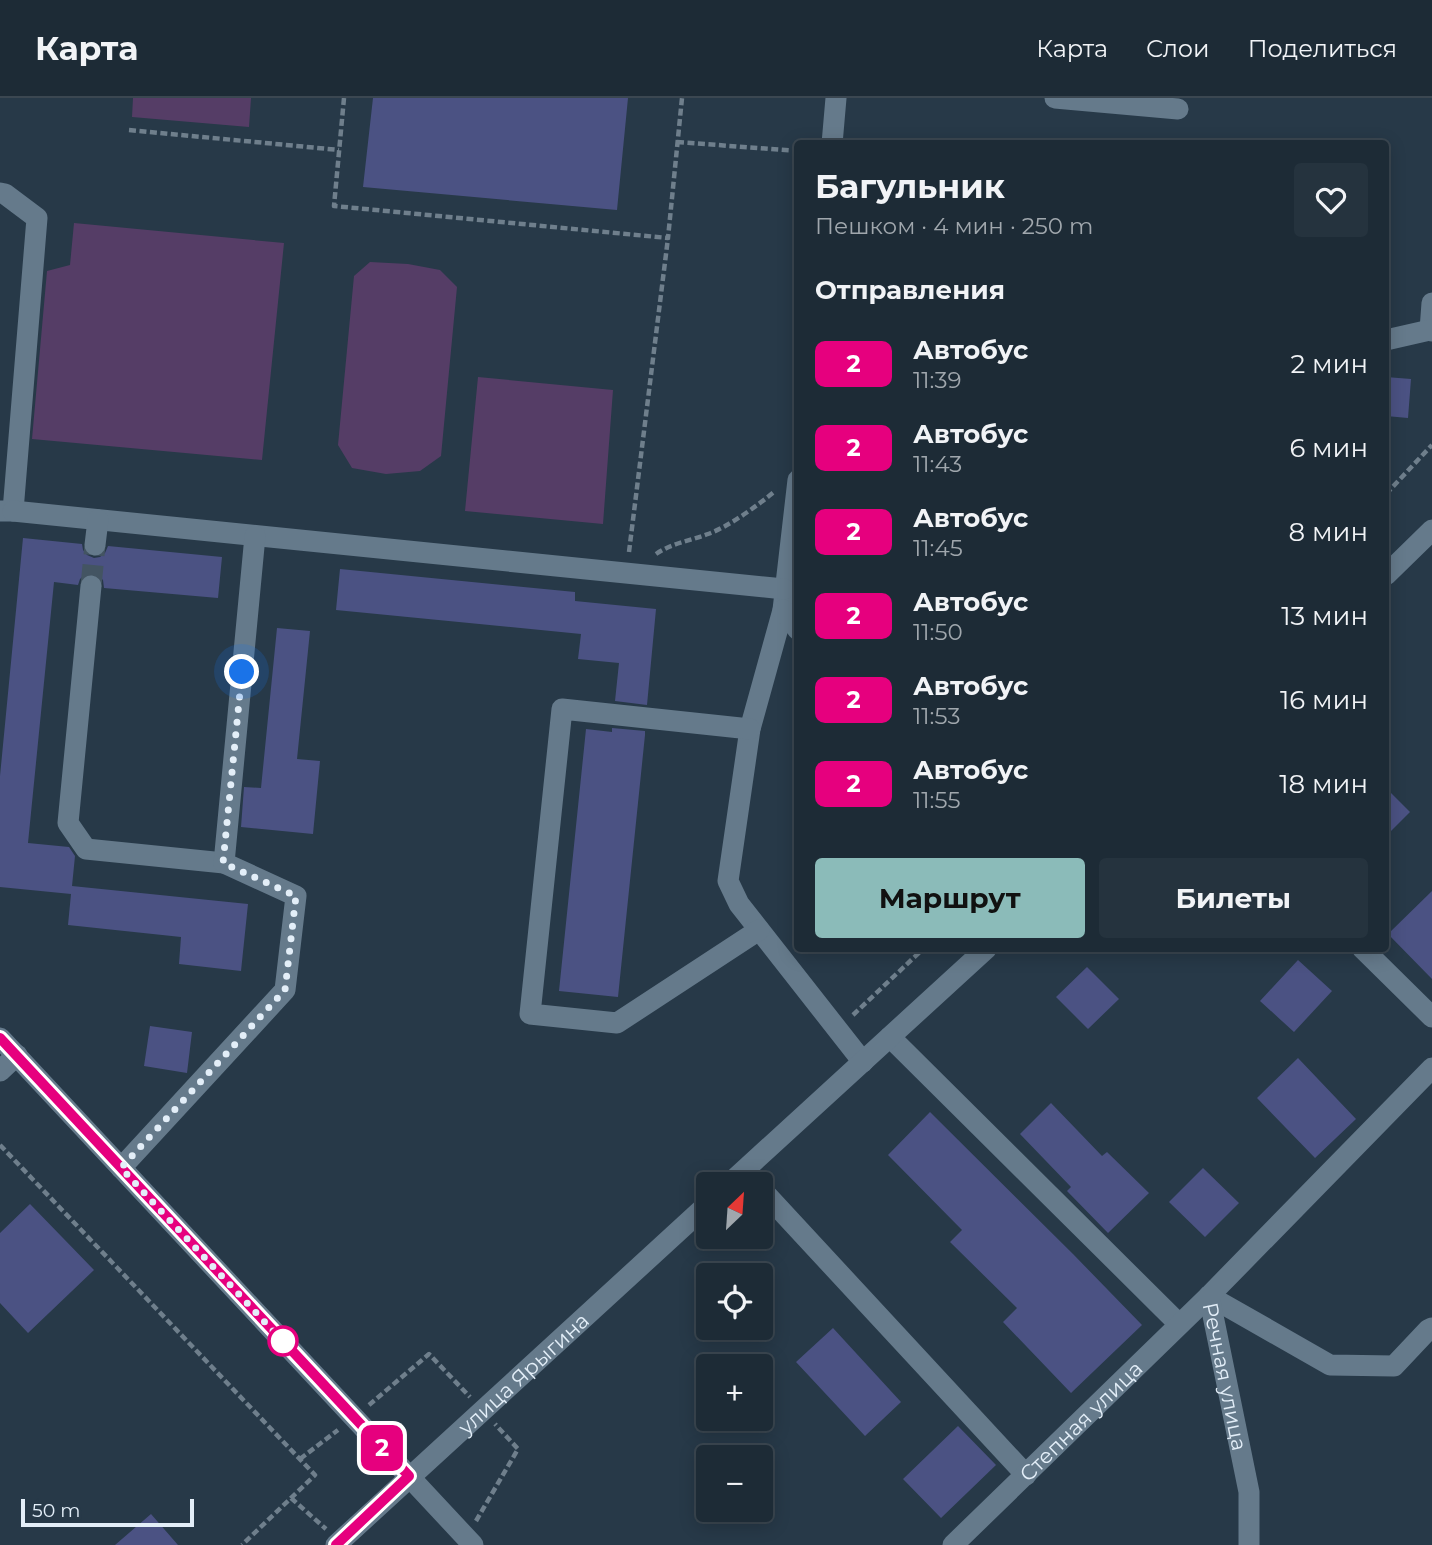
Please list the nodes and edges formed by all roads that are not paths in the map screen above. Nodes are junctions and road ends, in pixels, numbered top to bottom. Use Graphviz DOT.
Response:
graph roads {
  1 [pos="836,98"];
  2 [pos="1055,98"];
  3 [pos="1178,109"];
  4 [pos="832,140"];
  5 [pos="0,193"];
  6 [pos="1432,303"];
  7 [pos="1431,330"];
  8 [pos="1389,339"];
  9 [pos="6,511"];
  10 [pos="794,512"];
  11 [pos="98,520"];
  12 [pos="1432,530"];
  13 [pos="255,536"];
  14 [pos="95,545"];
  15 [pos="1389,572"];
  16 [pos="91,586"];
  17 [pos="783,600"];
  18 [pos="794,622"];
  19 [pos="750,729"];
  20 [pos="223,863"];
  21 [pos="759,930"];
  22 [pos="983,952"];
  23 [pos="1366,952"];
  24 [pos="1432,1017"];
  25 [pos="890,1037"];
  26 [pos="0,1038"];
  27 [pos="16,1055"];
  28 [pos="863,1062"];
  29 [pos="1432,1068"];
  30 [pos="0,1071"];
  31 [pos="121,1168"];
  32 [pos="751,1172"];
  33 [pos="774,1203"];
  34 [pos="696,1215"];
  35 [pos="1209,1296"];
  36 [pos="1179,1324"];
  37 [pos="1432,1328"];
  38 [pos="1026,1475"];
  39 [pos="409,1476"];
  40 [pos="338,1543"];
  41 [pos="473,1545"];
  42 [pos="953,1545"];
  43 [pos="1249,1545"];
  1 -- 4 [label="street"];
  2 -- 3 [label="street"];
  5 -- 9 [label="street"];
  6 -- 7 [label="street"];
  7 -- 8 [label="street"];
  9 -- 11 [label="street"];
  10 -- 17 [label="street"];
  11 -- 13 [label="street"];
  11 -- 14 [label="street"];
  12 -- 15 [label="street"];
  13 -- 17 [label="street"];
  13 -- 20 [label="street"];
  16 -- 20 [label="street"];
  17 -- 18 [label="street"];
  17 -- 19 [label="street"];
  19 -- 21 [label="street"];
  19 -- 21 [label="street"];
  20 -- 31 [label="street"];
  21 -- 28 [label="street"];
  22 -- 25 [label="street"];
  23 -- 24 [label="street"];
  25 -- 28 [label="street"];
  25 -- 36 [label="street"];
  26 -- 27 [label="street"];
  27 -- 30 [label="street"];
  27 -- 31 [label="street"];
  28 -- 32 [label="street"];
  29 -- 35 [label="street, Степная улица"];
  31 -- 39 [label="street"];
  33 -- 38 [label="street"];
  34 -- 39 [label="street, улица Ярыгина"];
  35 -- 36 [label="street, Степная улица"];
  35 -- 37 [label="street, Речная улица"];
  35 -- 43 [label="street, Речная улица"];
  36 -- 38 [label="street, Степная улица"];
  38 -- 42 [label="street, Степная улица"];
  39 -- 40 [label="street, улица Ярыгина"];
  39 -- 41 [label="street"];
}
